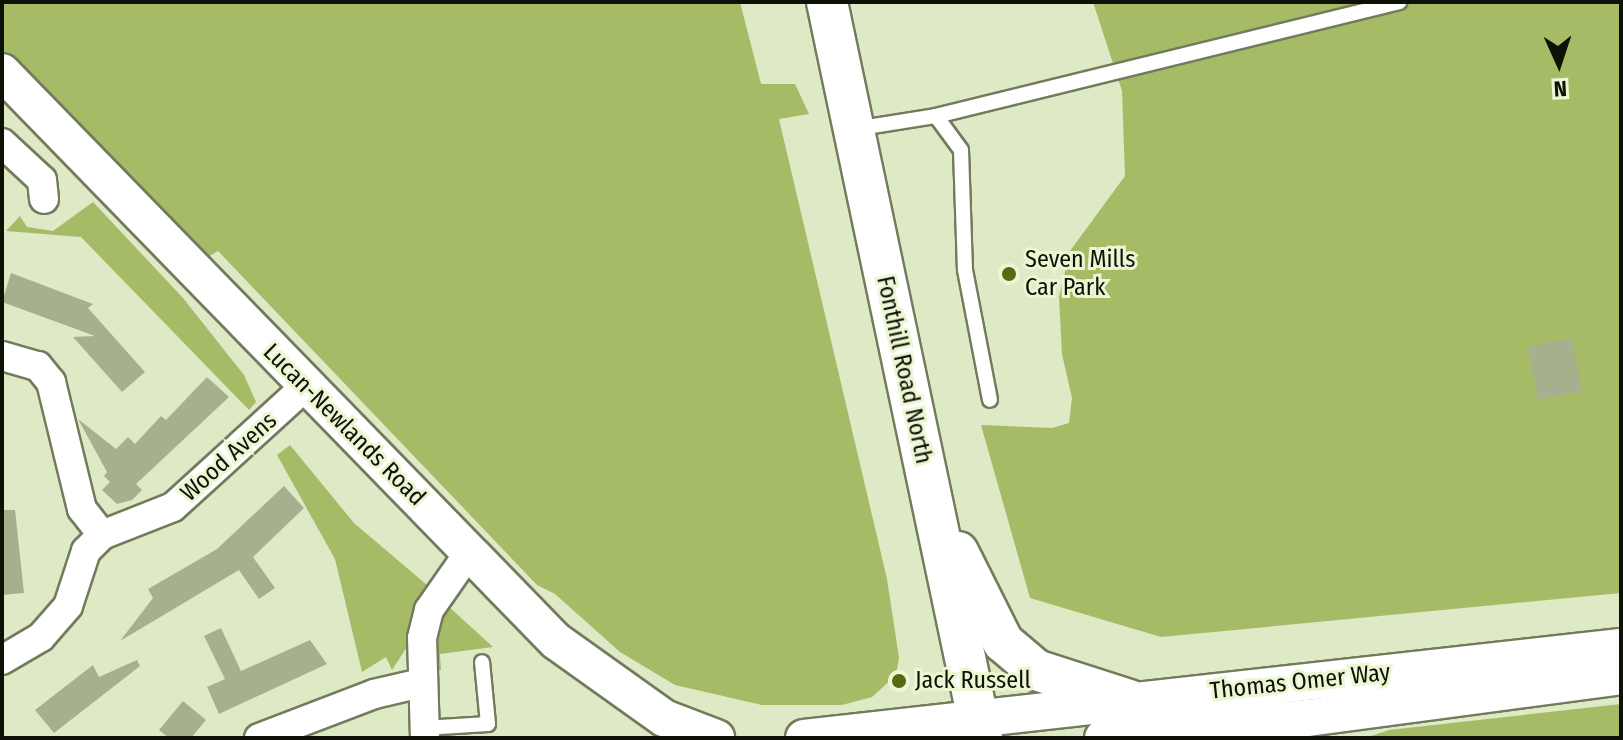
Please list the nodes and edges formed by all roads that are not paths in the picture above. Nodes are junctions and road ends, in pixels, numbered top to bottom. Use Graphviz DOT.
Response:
graph roads {
  1 [pos="827,2"];
  2 [pos="1399,2"];
  3 [pos="2,72"];
  4 [pos="936,116"];
  5 [pos="854,129"];
  6 [pos="2,143"];
  7 [pos="44,199"];
  8 [pos="2,356"];
  9 [pos="305,387"];
  10 [pos="990,400"];
  11 [pos="929,486"];
  12 [pos="102,535"];
  13 [pos="468,554"];
  14 [pos="1621,647"];
  15 [pos="2,660"];
  16 [pos="482,662"];
  17 [pos="1621,676"];
  18 [pos="421,683"];
  19 [pos="980,728"];
  20 [pos="1123,728"];
  21 [pos="424,733"];
  22 [pos="259,738"];
  23 [pos="716,738"];
  24 [pos="804,738"];
  1 -- 5 [label="main road, Fonthill Road North"];
  2 -- 4 [label="lane"];
  3 -- 9 [label="street, Lucan-Newlands Road"];
  4 -- 5 [label="lane"];
  4 -- 10 [label="lane"];
  5 -- 11 [label="main road, Fonthill Road North"];
  6 -- 7 [label="street"];
  8 -- 12 [label="street"];
  9 -- 12 [label="street, Wood Avens"];
  9 -- 13 [label="street, Lucan-Newlands Road"];
  11 -- 19 [label="main road, Fonthill Road North"];
  11 -- 20 [label="main road"];
  12 -- 15 [label="street"];
  13 -- 18 [label="street"];
  13 -- 23 [label="street, Lucan-Newlands Road"];
  14 -- 20 [label="street, Thomas Omer Way"];
  16 -- 21 [label="lane"];
  17 -- 20 [label="street, Thomas Omer Way"];
  18 -- 21 [label="street"];
  18 -- 22 [label="street"];
  19 -- 20 [label="street, Thomas Omer Way"];
  19 -- 24 [label="street"];
}
